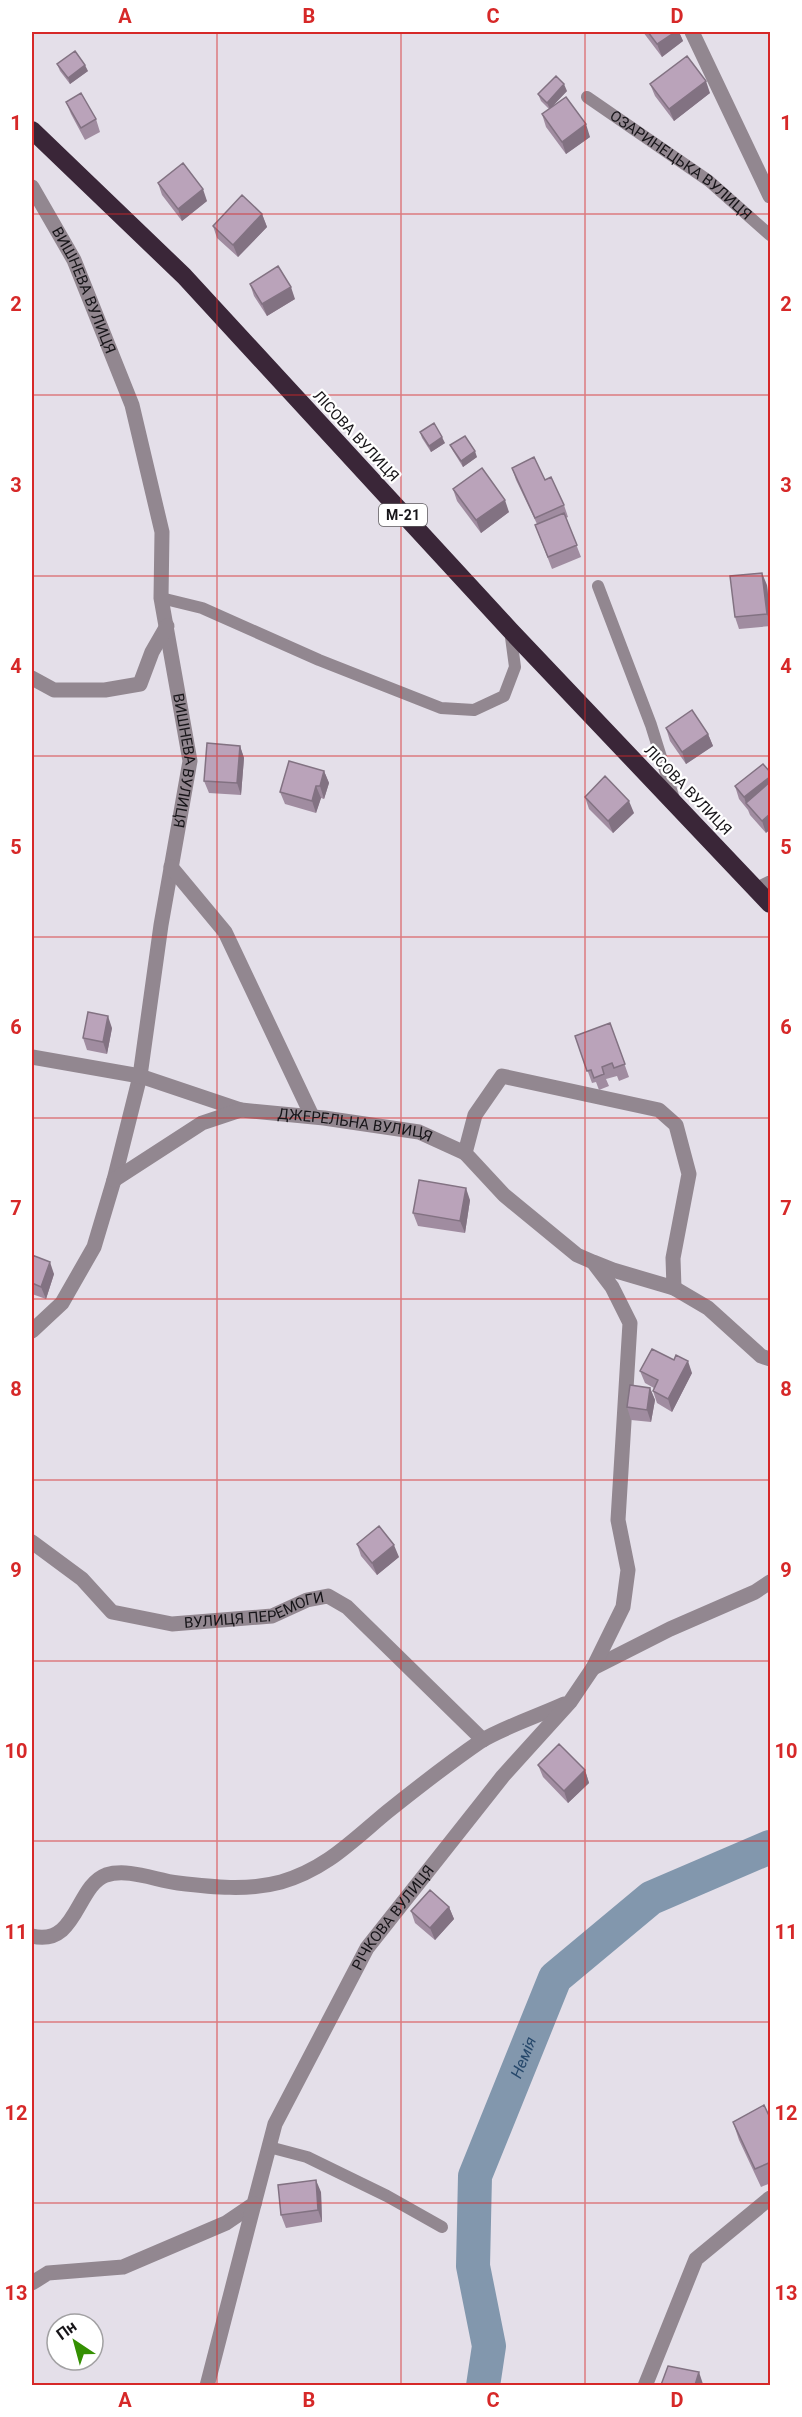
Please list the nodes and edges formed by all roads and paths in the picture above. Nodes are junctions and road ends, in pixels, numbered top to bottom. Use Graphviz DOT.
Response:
graph roads {
  1 [pos="692,32"];
  2 [pos="587,97"];
  3 [pos="32,130"];
  4 [pos="32,187"];
  5 [pos="771,196"];
  6 [pos="771,235"];
  7 [pos="598,586"];
  8 [pos="161,598"];
  9 [pos="167,626"];
  10 [pos="510,630"];
  11 [pos="32,678"];
  12 [pos="675,802"];
  13 [pos="171,867"];
  14 [pos="764,886"];
  15 [pos="771,904"];
  16 [pos="32,1057"];
  17 [pos="140,1076"];
  18 [pos="241,1110"];
  19 [pos="312,1116"];
  20 [pos="465,1153"];
  21 [pos="114,1180"];
  22 [pos="593,1262"];
  23 [pos="674,1288"];
  24 [pos="32,1331"];
  25 [pos="771,1359"];
  26 [pos="618,1520"];
  27 [pos="32,1542"];
  28 [pos="771,1582"];
  29 [pos="593,1668"];
  30 [pos="570,1702"];
  31 [pos="483,1740"];
  32 [pos="32,1936"];
  33 [pos="269,2147"];
  34 [pos="771,2198"];
  35 [pos="254,2204"];
  36 [pos="442,2227"];
  37 [pos="32,2283"];
  38 [pos="207,2385"];
  39 [pos="645,2385"];
  1 -- 5 [label="street, ОЗАРИНЕЦЬКА ВУЛИЦЯ"];
  2 -- 6 [label="lane, ОЗАРИНЕЦЬКА ВУЛИЦЯ"];
  3 -- 10 [label="highway, ЛІСОВА ВУЛИЦЯ / М-21"];
  4 -- 8 [label="street, ВИШНЕВА ВУЛИЦЯ"];
  7 -- 12 [label="lane"];
  8 -- 9 [label="street, ВИШНЕВА ВУЛИЦЯ"];
  8 -- 10 [label="lane"];
  9 -- 11 [label="street"];
  9 -- 13 [label="street, ВИШНЕВА ВУЛИЦЯ"];
  10 -- 12 [label="highway, ЛІСОВА ВУЛИЦЯ / М-21"];
  12 -- 14 [label="highway, ЛІСОВА ВУЛИЦЯ / М-21"];
  13 -- 17 [label="street, ВИШНЕВА ВУЛИЦЯ"];
  13 -- 19 [label="street"];
  14 -- 15 [label="highway, ЛІСОВА ВУЛИЦЯ / М-21"];
  16 -- 17 [label="street, ДЖЕРЕЛЬНА ВУЛИЦЯ"];
  17 -- 18 [label="street, ДЖЕРЕЛЬНА ВУЛИЦЯ"];
  17 -- 21 [label="street, ВИШНЕВА ВУЛИЦЯ"];
  18 -- 19 [label="street, ДЖЕРЕЛЬНА ВУЛИЦЯ"];
  18 -- 21 [label="street, ДЖЕРЕЛЬНА ВУЛИЦЯ"];
  19 -- 20 [label="street, ДЖЕРЕЛЬНА ВУЛИЦЯ"];
  20 -- 22 [label="street, ДЖЕРЕЛЬНА ВУЛИЦЯ"];
  20 -- 23 [label="street"];
  21 -- 24 [label="street, ВИШНЕВА ВУЛИЦЯ"];
  22 -- 23 [label="street, ДЖЕРЕЛЬНА ВУЛИЦЯ"];
  22 -- 26 [label="street, ДЖЕРЕЛЬНА ВУЛИЦЯ"];
  23 -- 25 [label="street, ДЖЕРЕЛЬНА ВУЛИЦЯ"];
  26 -- 29 [label="street, РІЧКОВА ВУЛИЦЯ"];
  27 -- 31 [label="street, ВУЛИЦЯ ПЕРЕМОГИ"];
  28 -- 29 [label="street, РІЧКОВА ВУЛИЦЯ"];
  29 -- 30 [label="street, РІЧКОВА ВУЛИЦЯ"];
  30 -- 31 [label="street"];
  30 -- 33 [label="street, РІЧКОВА ВУЛИЦЯ"];
  31 -- 32 [label="street"];
  33 -- 35 [label="street, РІЧКОВА ВУЛИЦЯ"];
  33 -- 36 [label="lane"];
  34 -- 39 [label="street"];
  35 -- 37 [label="street"];
  35 -- 38 [label="street, РІЧКОВА ВУЛИЦЯ"];
}
